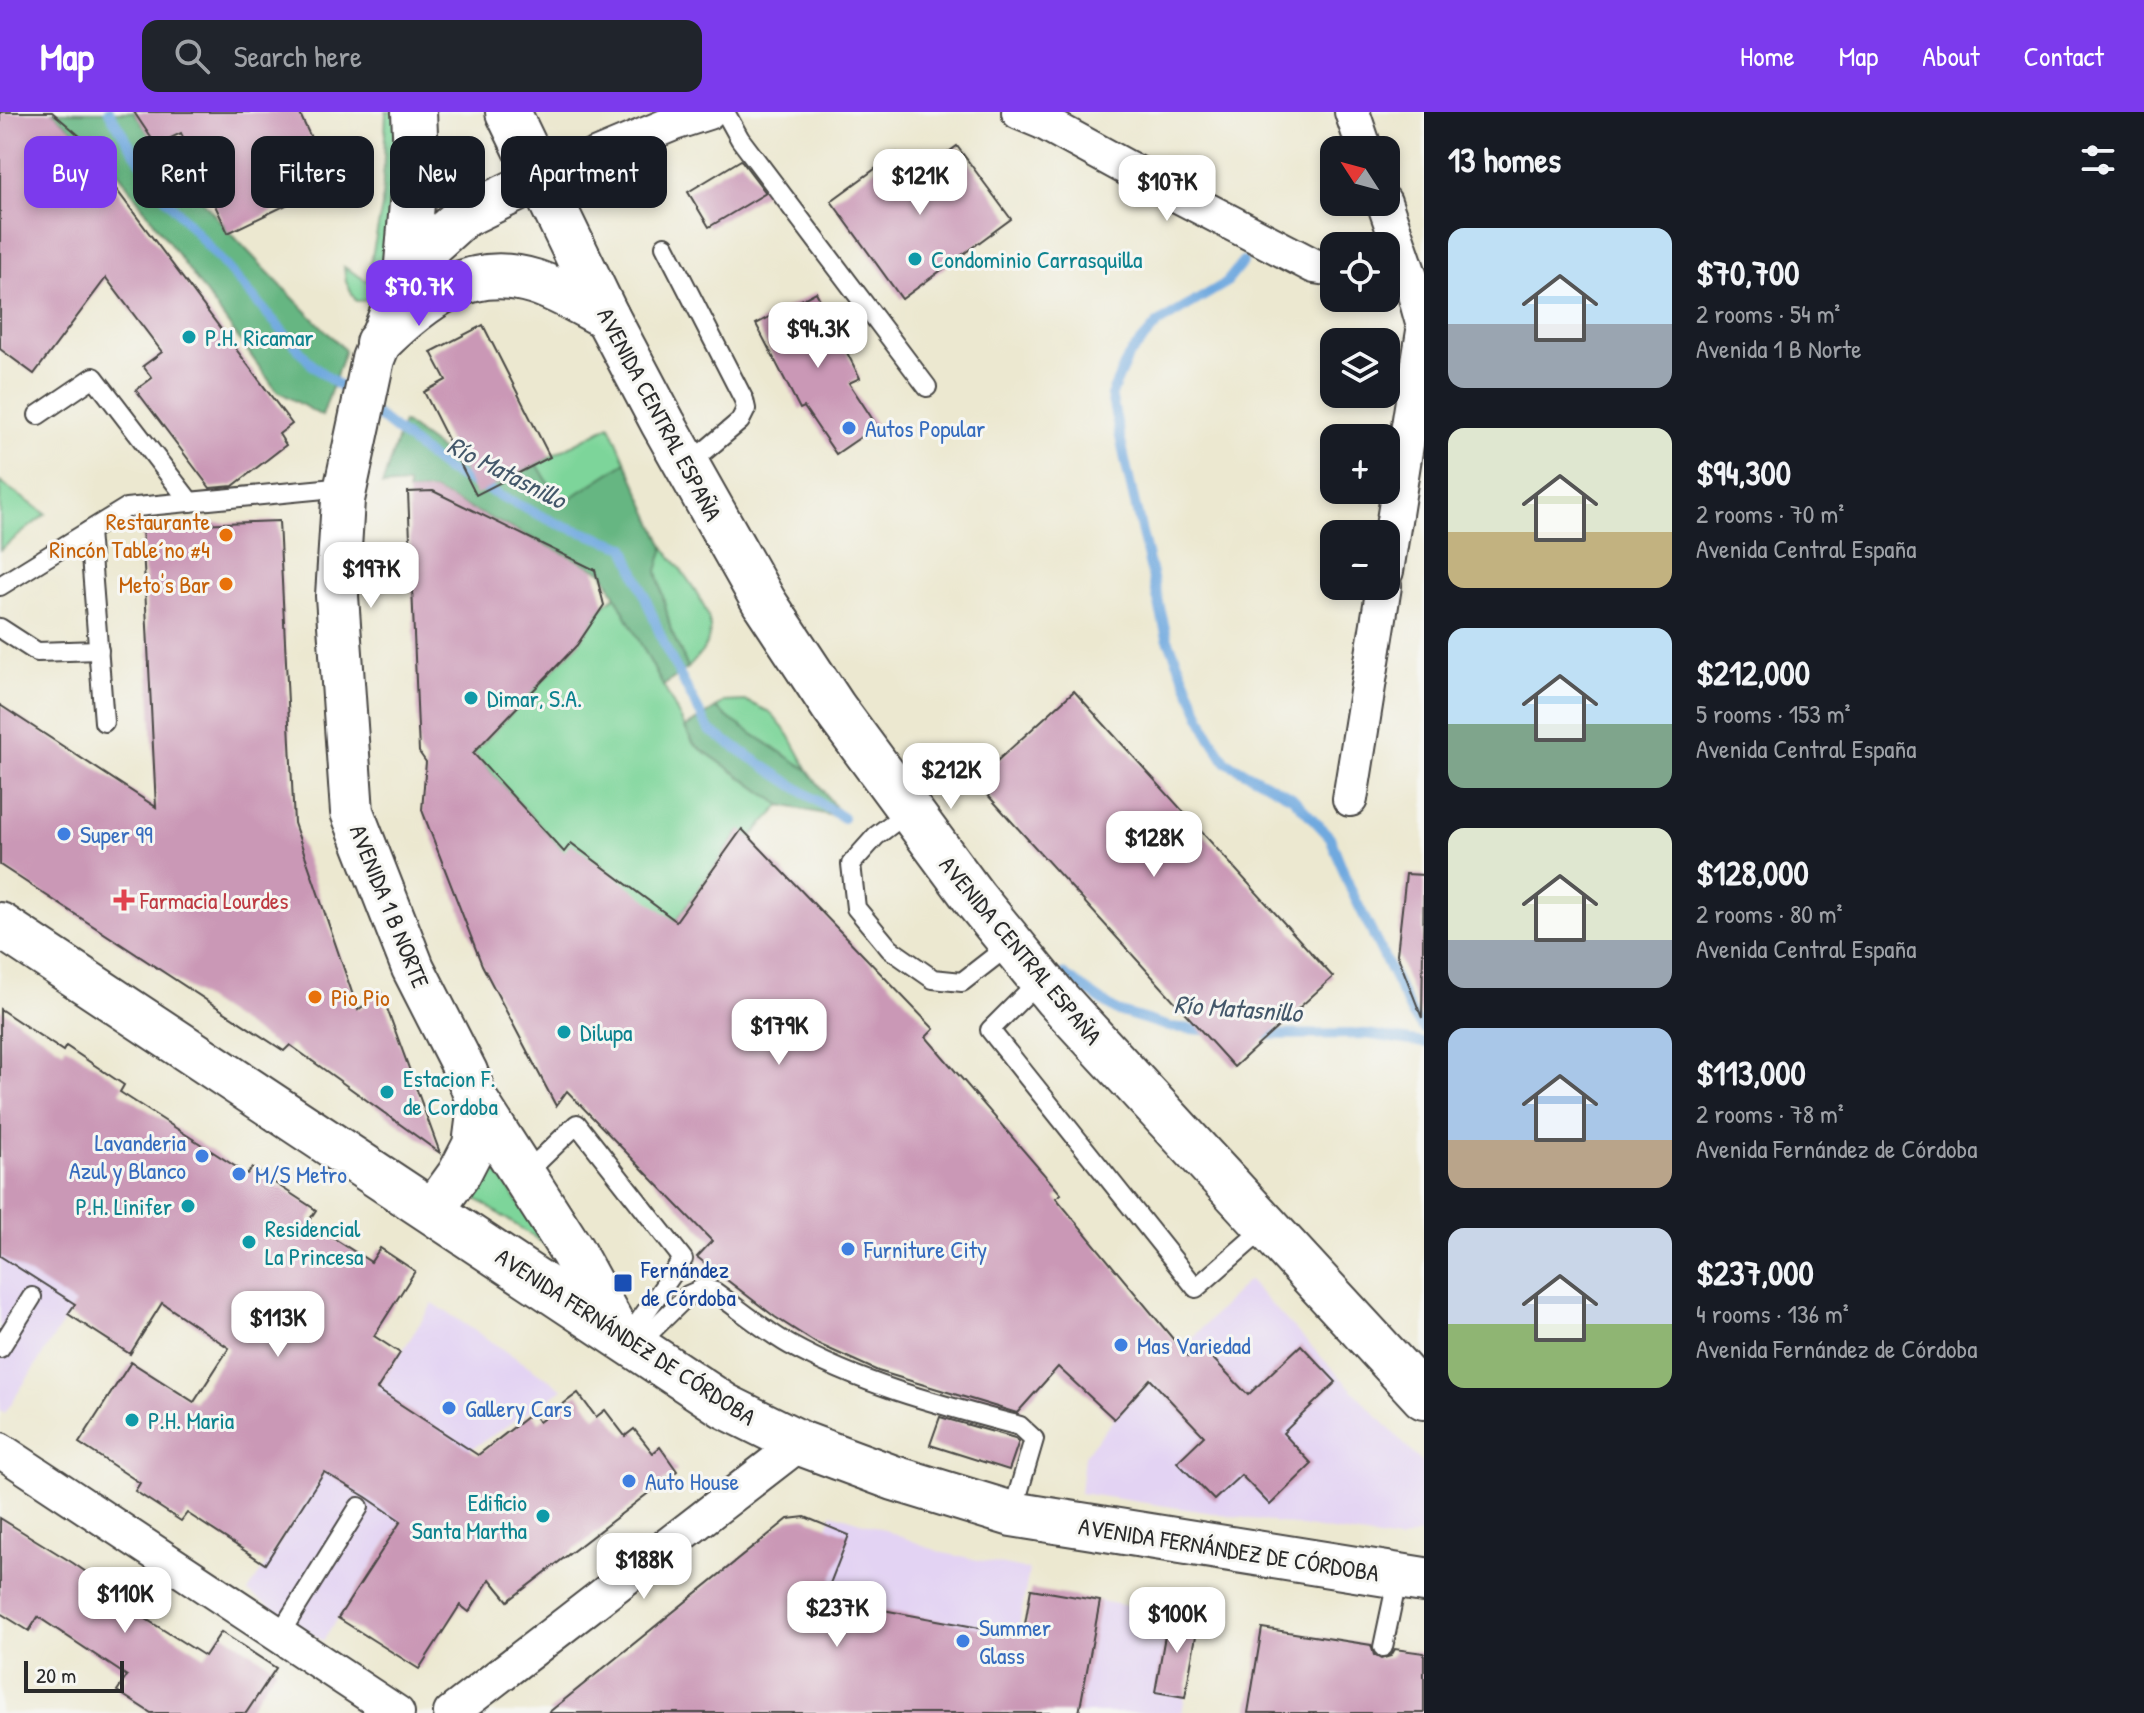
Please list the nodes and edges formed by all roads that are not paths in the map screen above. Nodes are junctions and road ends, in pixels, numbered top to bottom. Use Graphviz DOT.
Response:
graph roads {
  1 [pos="414,112"];
  2 [pos="508,112"];
  3 [pos="708,112"];
  4 [pos="725,112"];
  5 [pos="1019,112"];
  6 [pos="1352,112"];
  7 [pos="519,136"];
  8 [pos="643,136"];
  9 [pos="1360,136"];
  10 [pos="501,198"];
  11 [pos="554,208"];
  12 [pos="1388,216"];
  13 [pos="665,246"];
  14 [pos="1320,267"];
  15 [pos="406,276"];
  16 [pos="1407,277"];
  17 [pos="607,317"];
  18 [pos="1424,329"];
  19 [pos="376,351"];
  20 [pos="927,387"];
  21 [pos="38,415"];
  22 [pos="687,466"];
  23 [pos="345,487"];
  24 [pos="190,502"];
  25 [pos="1394,520"];
  26 [pos="89,531"];
  27 [pos="0,586"];
  28 [pos="1382,600"];
  29 [pos="0,628"];
  30 [pos="99,650"];
  31 [pos="104,722"];
  32 [pos="1350,799"];
  33 [pos="909,811"];
  34 [pos="0,925"];
  35 [pos="1012,943"];
  36 [pos="1041,979"];
  37 [pos="479,1106"];
  38 [pos="523,1176"];
  39 [pos="433,1210"];
  40 [pos="1267,1226"];
  41 [pos="32,1297"];
  42 [pos="627,1340"];
  43 [pos="0,1348"];
  44 [pos="1424,1397"];
  45 [pos="800,1443"];
  46 [pos="0,1450"];
  47 [pos="359,1507"];
  48 [pos="1012,1514"];
  49 [pos="1413,1573"];
  50 [pos="279,1635"];
  51 [pos="1383,1647"];
  52 [pos="397,1713"];
  53 [pos="451,1713"];
  1 -- 15 [label="main road"];
  2 -- 7 [label="main road, AVENIDA CENTRAL ESPAÑA"];
  3 -- 8 [label="street"];
  4 -- 20 [label="lane"];
  5 -- 14 [label="street"];
  6 -- 9 [label="street"];
  10 -- 15 [label="street, AVENIDA 1 B NORTE"];
  11 -- 17 [label="main road, AVENIDA CENTRAL ESPAÑA"];
  12 -- 16 [label="street"];
  13 -- 22 [label="lane"];
  15 -- 19 [label="street, AVENIDA 1 B NORTE"];
  16 -- 18 [label="street"];
  17 -- 19 [label="main road"];
  17 -- 22 [label="main road, AVENIDA CENTRAL ESPAÑA"];
  18 -- 25 [label="street"];
  19 -- 23 [label="street, AVENIDA 1 B NORTE"];
  21 -- 24 [label="lane"];
  22 -- 33 [label="main road, AVENIDA CENTRAL ESPAÑA"];
  23 -- 24 [label="lane"];
  23 -- 37 [label="street, AVENIDA 1 B NORTE"];
  24 -- 26 [label="lane"];
  26 -- 27 [label="lane"];
  26 -- 30 [label="lane"];
  28 -- 32 [label="street"];
  29 -- 30 [label="lane"];
  30 -- 31 [label="lane"];
  33 -- 35 [label="main road, AVENIDA CENTRAL ESPAÑA"];
  33 -- 35 [label="lane"];
  34 -- 39 [label="main road, AVENIDA FERNÁNDEZ DE CÓRDOBA"];
  35 -- 36 [label="main road, AVENIDA CENTRAL ESPAÑA"];
  36 -- 40 [label="main road, AVENIDA CENTRAL ESPAÑA"];
  36 -- 40 [label="lane"];
  37 -- 38 [label="main road"];
  37 -- 39 [label="street, AVENIDA 1 B NORTE"];
  38 -- 42 [label="main road"];
  38 -- 42 [label="lane"];
  39 -- 42 [label="main road, AVENIDA FERNÁNDEZ DE CÓRDOBA"];
  40 -- 44 [label="main road, AVENIDA CENTRAL ESPAÑA"];
  41 -- 43 [label="lane"];
  42 -- 45 [label="main road, AVENIDA FERNÁNDEZ DE CÓRDOBA"];
  42 -- 48 [label="lane"];
  45 -- 48 [label="main road, AVENIDA FERNÁNDEZ DE CÓRDOBA"];
  45 -- 53 [label="street"];
  46 -- 50 [label="street"];
  47 -- 50 [label="lane"];
  48 -- 49 [label="main road, AVENIDA FERNÁNDEZ DE CÓRDOBA"];
  49 -- 51 [label="lane"];
  50 -- 52 [label="street"];
}
